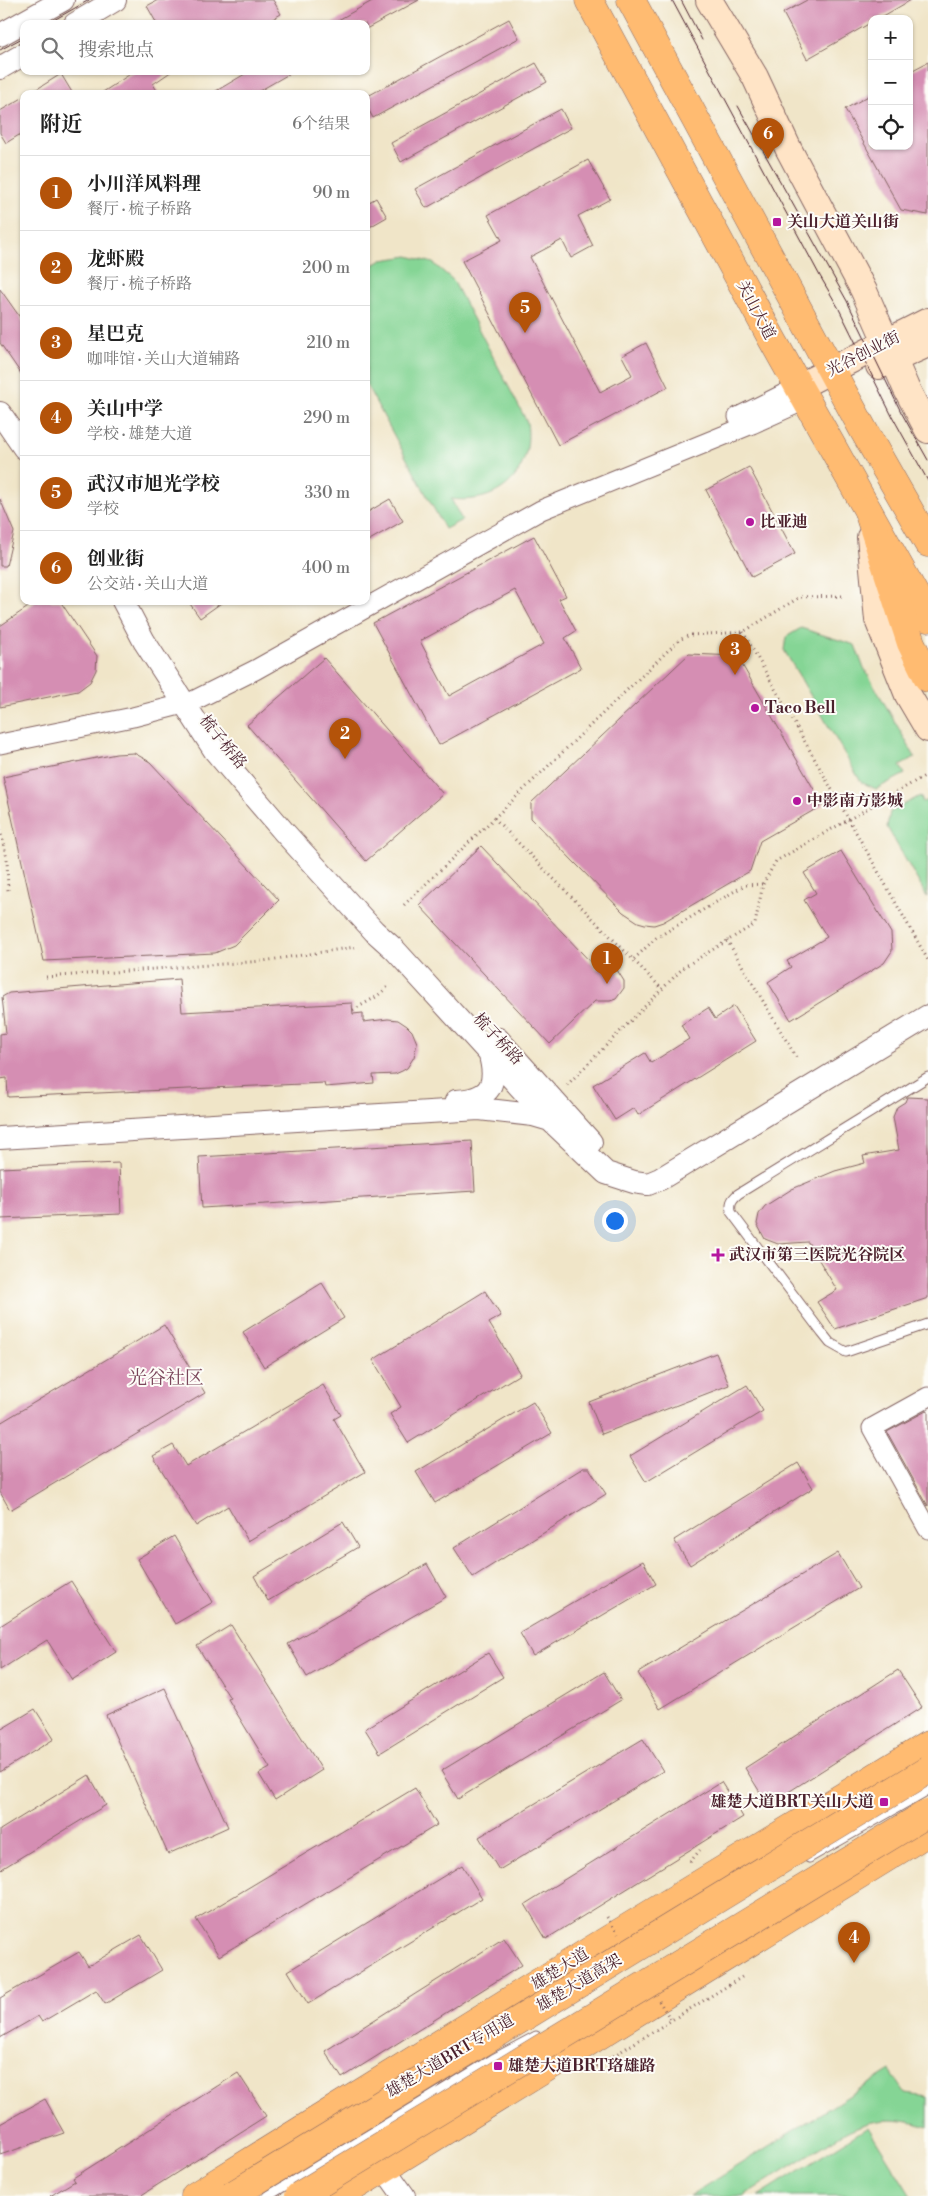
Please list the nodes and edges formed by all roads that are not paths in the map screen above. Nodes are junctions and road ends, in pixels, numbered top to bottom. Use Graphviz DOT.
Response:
graph roads {
  1 [pos="63,0"];
  2 [pos="115,0"];
  3 [pos="589,0"];
  4 [pos="631,0"];
  5 [pos="710,0"];
  6 [pos="27,20"];
  7 [pos="82,20"];
  8 [pos="20,24"];
  9 [pos="0,35"];
  10 [pos="20,56"];
  11 [pos="0,68"];
  12 [pos="928,321"];
  13 [pos="928,344"];
  14 [pos="890,351"];
  15 [pos="836,377"];
  16 [pos="802,393"];
  17 [pos="0,413"];
  18 [pos="928,430"];
  19 [pos="20,442"];
  20 [pos="868,511"];
  21 [pos="928,543"];
  22 [pos="370,596"];
  23 [pos="125,605"];
  24 [pos="353,605"];
  25 [pos="928,618"];
  26 [pos="928,678"];
  27 [pos="184,697"];
  28 [pos="928,729"];
  29 [pos="0,733"];
  30 [pos="0,744"];
  31 [pos="928,1003"];
  32 [pos="928,1016"];
  33 [pos="489,1051"];
  34 [pos="928,1077"];
  35 [pos="550,1120"];
  36 [pos="0,1127"];
  37 [pos="0,1138"];
  38 [pos="928,1324"];
  39 [pos="928,1397"];
  40 [pos="928,1529"];
  41 [pos="928,1745"];
  42 [pos="928,1757"];
  43 [pos="928,1770"];
  44 [pos="928,1790"];
  45 [pos="928,1805"];
  46 [pos="918,1825"];
  47 [pos="805,1861"];
  48 [pos="736,1899"];
  49 [pos="768,1899"];
  50 [pos="702,1914"];
  51 [pos="544,2032"];
  52 [pos="489,2050"];
  53 [pos="384,2168"];
  54 [pos="195,2196"];
  55 [pos="231,2196"];
  56 [pos="247,2196"];
  57 [pos="268,2196"];
  58 [pos="299,2196"];
  59 [pos="339,2196"];
  60 [pos="404,2196"];
  1 -- 6 [label="street"];
  2 -- 7 [label="street"];
  3 -- 16 [label="main road, 关山大道"];
  4 -- 15 [label="main road"];
  5 -- 14 [label="main road"];
  8 -- 9 [label="street"];
  10 -- 11 [label="street"];
  12 -- 14 [label="main road, 光谷创业街"];
  13 -- 14 [label="main road, 光谷创业街"];
  14 -- 15 [label="main road, 光谷创业街"];
  14 -- 18 [label="main road"];
  15 -- 16 [label="main road, 光谷创业街"];
  15 -- 21 [label="main road"];
  16 -- 20 [label="main road, 关山大道"];
  16 -- 22 [label="street"];
  16 -- 27 [label="street"];
  17 -- 19 [label="street"];
  20 -- 25 [label="main road, 关山大道"];
  20 -- 26 [label="main road"];
  20 -- 28 [label="main road"];
  23 -- 27 [label="street, 梳子桥路"];
  24 -- 27 [label="street"];
  27 -- 29 [label="street"];
  27 -- 30 [label="street"];
  27 -- 31 [label="street, 梳子桥路"];
  27 -- 33 [label="street, 梳子桥路"];
  32 -- 35 [label="street, 梳子桥路"];
  33 -- 35 [label="street, 梳子桥路"];
  33 -- 36 [label="street"];
  34 -- 38 [label="lane"];
  35 -- 37 [label="street"];
  39 -- 40 [label="street"];
  41 -- 54 [label="main road, 雄楚大道"];
  42 -- 50 [label="main road, bridge"];
  43 -- 50 [label="main road, 雄楚大道高架, bridge"];
  44 -- 47 [label="lane"];
  45 -- 46 [label="lane"];
  46 -- 49 [label="lane"];
  46 -- 53 [label="main road"];
  46 -- 58 [label="main road, bridge"];
  48 -- 50 [label="lane"];
  50 -- 55 [label="main road, 雄楚大道高架, bridge"];
  51 -- 57 [label="lane, 雄楚大道BRT专用道"];
  52 -- 56 [label="lane, 雄楚大道BRT专用道"];
  53 -- 59 [label="main road"];
  53 -- 60 [label="street"];
}
